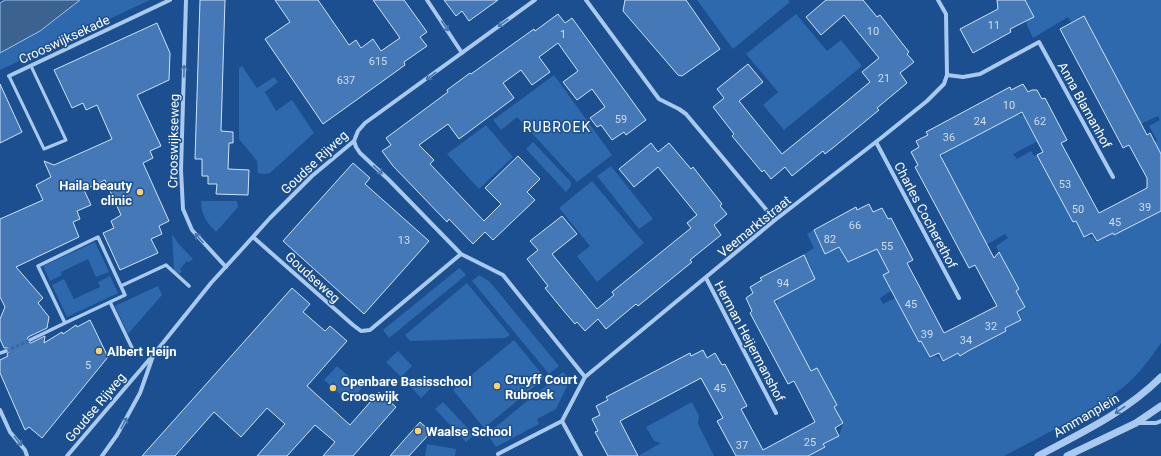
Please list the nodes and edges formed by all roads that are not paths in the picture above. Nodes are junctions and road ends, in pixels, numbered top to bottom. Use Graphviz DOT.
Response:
graph roads {
  1 [pos="170,0"];
  2 [pos="186,0"];
  3 [pos="428,0"];
  4 [pos="535,0"];
  5 [pos="586,0"];
  6 [pos="938,0"];
  7 [pos="462,53"];
  8 [pos="31,66"];
  9 [pos="947,75"];
  10 [pos="9,76"];
  11 [pos="354,141"];
  12 [pos="876,142"];
  13 [pos="1113,177"];
  14 [pos="775,220"];
  15 [pos="253,236"];
  16 [pos="461,254"];
  17 [pos="226,267"];
  18 [pos="706,278"];
  19 [pos="121,286"];
  20 [pos="189,286"];
  21 [pos="959,298"];
  22 [pos="110,302"];
  23 [pos="65,323"];
  24 [pos="30,340"];
  25 [pos="133,350"];
  26 [pos="6,351"];
  27 [pos="0,354"];
  28 [pos="154,354"];
  29 [pos="585,377"];
  30 [pos="1161,377"];
  31 [pos="1161,406"];
  32 [pos="0,410"];
  33 [pos="776,413"];
  34 [pos="562,421"];
  35 [pos="1161,421"];
  36 [pos="1136,423"];
  37 [pos="498,454"];
  38 [pos="26,456"];
  39 [pos="67,456"];
  40 [pos="102,456"];
  41 [pos="581,456"];
  42 [pos="1038,456"];
  43 [pos="1067,456"];
  1 -- 8 [label="street, Crooswijksekade"];
  17 -- 2 [label="street, Crooswijkseweg, one-way"];
  3 -- 7 [label="street, one-way"];
  4 -- 7 [label="street, Goudse Rijweg, one-way"];
  5 -- 14 [label="street"];
  6 -- 9 [label="street"];
  7 -- 11 [label="street, Goudse Rijweg, one-way"];
  8 -- 10 [label="street, Crooswijksekade"];
  8 -- 10 [label="lane"];
  9 -- 12 [label="street, Veemarktstraat"];
  9 -- 13 [label="street, Anna Blamanhof"];
  11 -- 15 [label="street, Goudse Rijweg"];
  11 -- 16 [label="street, one-way"];
  12 -- 14 [label="street, Veemarktstraat"];
  12 -- 21 [label="street, Charles Cocherethof"];
  14 -- 18 [label="street, Veemarktstraat"];
  15 -- 16 [label="street, Goudseweg"];
  15 -- 17 [label="street, Goudse Rijweg"];
  16 -- 29 [label="street"];
  17 -- 28 [label="street, Goudse Rijweg"];
  18 -- 29 [label="street, Veemarktstraat"];
  18 -- 33 [label="street, Herman Heijermanshof"];
  19 -- 20 [label="street"];
  19 -- 22 [label="street"];
  19 -- 23 [label="street"];
  22 -- 23 [label="street"];
  22 -- 25 [label="street"];
  23 -- 24 [label="street"];
  26 -- 27 [label="street"];
  28 -- 39 [label="street, Goudse Rijweg"];
  40 -- 28 [label="street, Goudse Rijweg, one-way"];
  29 -- 34 [label="street, Veemarktstraat"];
  30 -- 42 [label="street, Ammanplein, one-way"];
  31 -- 36 [label="street, Ammanplein"];
  32 -- 38 [label="street, one-way"];
  34 -- 37 [label="street"];
  34 -- 41 [label="street"];
  35 -- 36 [label="street, Ammanplein"];
  36 -- 43 [label="street, Ammanplein"];
}
